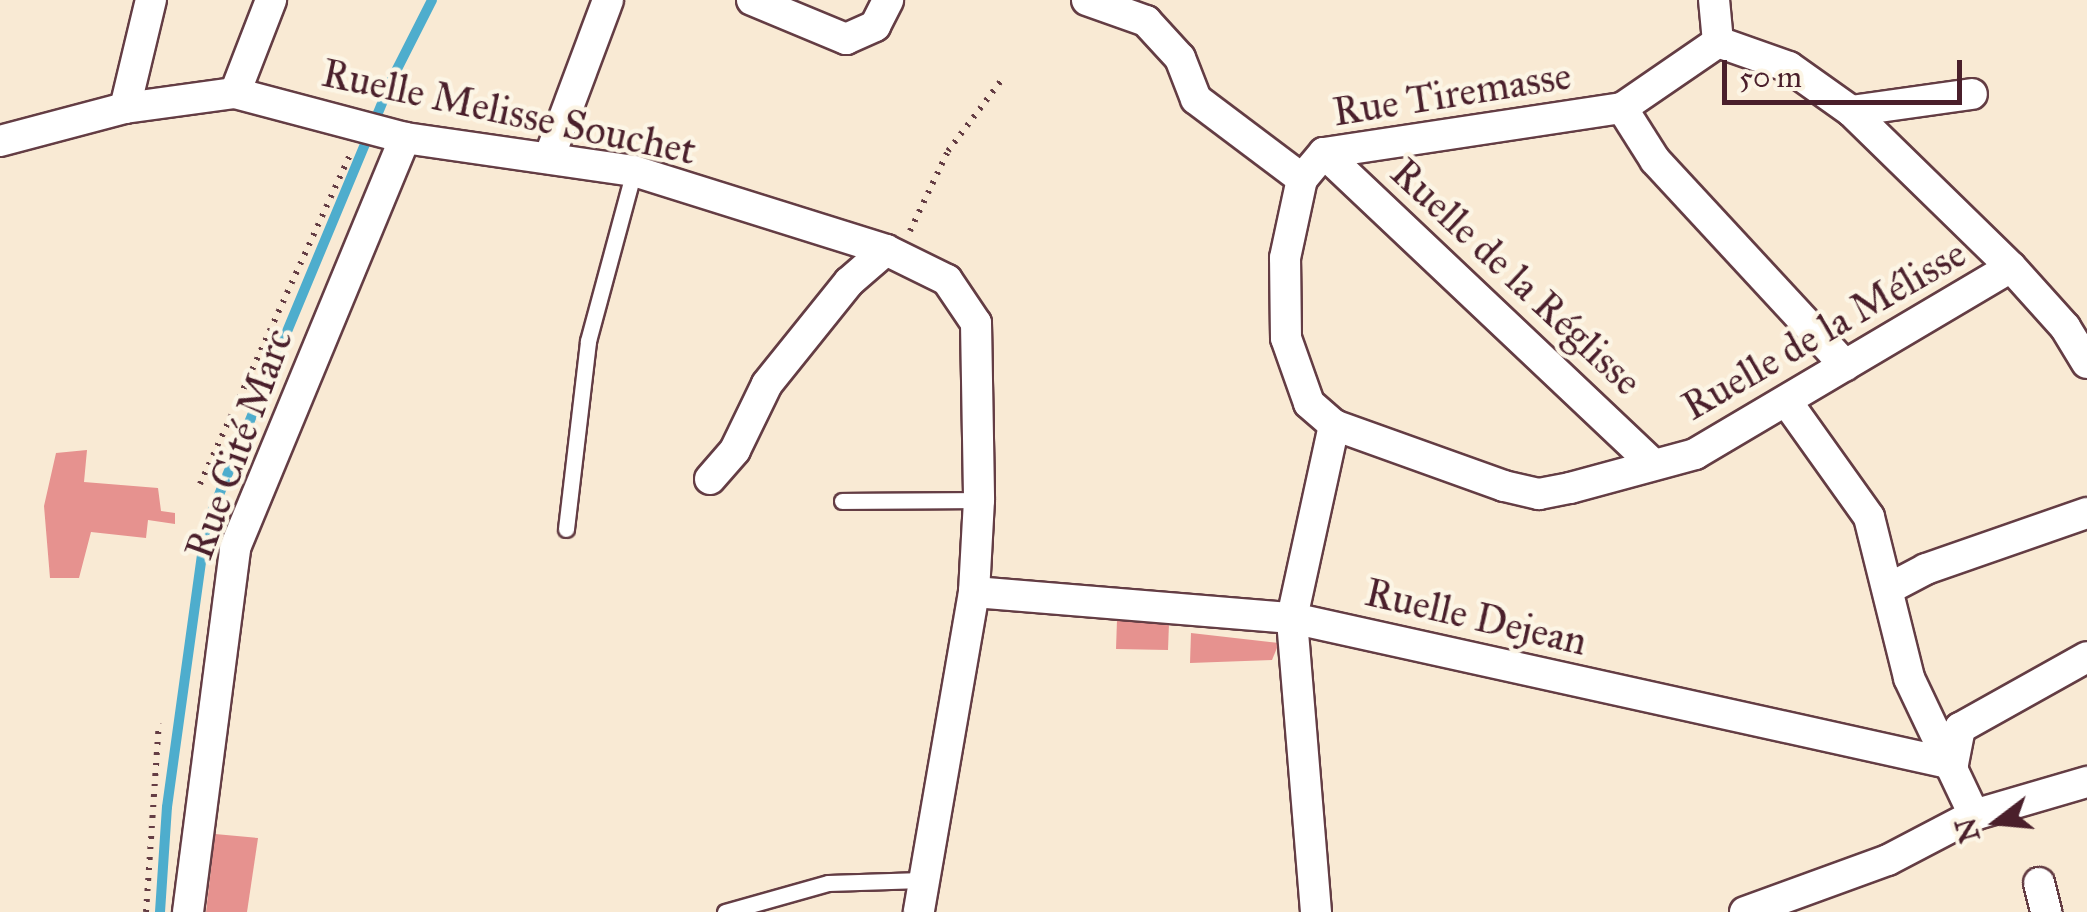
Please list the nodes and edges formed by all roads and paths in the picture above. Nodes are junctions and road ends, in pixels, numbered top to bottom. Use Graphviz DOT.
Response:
graph roads {
  1 [pos="152,0"];
  2 [pos="271,0"];
  3 [pos="608,0"];
  4 [pos="752,0"];
  5 [pos="888,0"];
  6 [pos="1087,0"];
  7 [pos="1704,3"];
  8 [pos="1718,42"];
  9 [pos="1003,78"];
  10 [pos="235,92"];
  11 [pos="1972,94"];
  12 [pos="125,108"];
  13 [pos="1622,108"];
  14 [pos="1852,111"];
  15 [pos="385,132"];
  16 [pos="0,141"];
  17 [pos="1324,152"];
  18 [pos="550,158"];
  19 [pos="634,171"];
  20 [pos="1302,179"];
  21 [pos="892,252"];
  22 [pos="2010,267"];
  23 [pos="2087,362"];
  24 [pos="1845,365"];
  25 [pos="1787,402"];
  26 [pos="234,419"];
  27 [pos="1334,424"];
  28 [pos="263,434"];
  29 [pos="1651,462"];
  30 [pos="710,479"];
  31 [pos="200,484"];
  32 [pos="979,500"];
  33 [pos="842,501"];
  34 [pos="2087,513"];
  35 [pos="566,529"];
  36 [pos="1888,590"];
  37 [pos="974,592"];
  38 [pos="1292,618"];
  39 [pos="2087,656"];
  40 [pos="160,723"];
  41 [pos="1953,764"];
  42 [pos="2087,782"];
  43 [pos="1974,815"];
  44 [pos="922,880"];
  45 [pos="146,912"];
  46 [pos="188,912"];
  47 [pos="725,912"];
  48 [pos="918,912"];
  49 [pos="1316,912"];
  50 [pos="1745,912"];
  1 -- 12 [label="street"];
  2 -- 10 [label="street"];
  3 -- 18 [label="street"];
  4 -- 5 [label="street"];
  6 -- 20 [label="street"];
  7 -- 8 [label="street"];
  8 -- 13 [label="street, Rue Tiremasse"];
  8 -- 14 [label="street"];
  9 -- 21 [label="path"];
  10 -- 12 [label="street, Ruelle Melisse Souchet"];
  10 -- 15 [label="street, Ruelle Melisse Souchet"];
  11 -- 14 [label="street"];
  12 -- 16 [label="street, Ruelle Melisse Souchet"];
  13 -- 17 [label="street, Rue Tiremasse"];
  13 -- 24 [label="street"];
  14 -- 22 [label="street"];
  15 -- 18 [label="street, Ruelle Melisse Souchet"];
  15 -- 26 [label="path"];
  15 -- 46 [label="street, Rue Cité Marc"];
  17 -- 20 [label="street, Rue Tiremasse"];
  17 -- 29 [label="street, Ruelle de la Réglisse"];
  18 -- 19 [label="street, Ruelle Melisse Souchet"];
  19 -- 21 [label="street, Ruelle Melisse Souchet"];
  19 -- 35 [label="lane"];
  20 -- 27 [label="street, Rue Tiremasse"];
  21 -- 30 [label="street"];
  21 -- 32 [label="street, Ruelle Melisse Souchet"];
  22 -- 23 [label="street"];
  22 -- 24 [label="street, Ruelle de la Mélisse"];
  24 -- 25 [label="street, Ruelle de la Mélisse"];
  25 -- 29 [label="street, Ruelle de la Mélisse"];
  25 -- 36 [label="street"];
  26 -- 28 [label="path"];
  26 -- 31 [label="path"];
  27 -- 29 [label="street, Ruelle de la Mélisse"];
  27 -- 38 [label="street"];
  32 -- 33 [label="lane"];
  32 -- 37 [label="street, Ruelle Melisse Souchet"];
  34 -- 36 [label="street"];
  36 -- 41 [label="street"];
  37 -- 38 [label="street, Ruelle Dejean"];
  37 -- 44 [label="street, Ruelle Melisse Souchet"];
  38 -- 41 [label="street, Ruelle Dejean"];
  38 -- 49 [label="street"];
  39 -- 41 [label="street"];
  40 -- 45 [label="path"];
  41 -- 43 [label="street"];
  42 -- 43 [label="street"];
  43 -- 50 [label="street"];
  44 -- 47 [label="lane"];
  44 -- 48 [label="street, Ruelle Melisse Souchet"];
}
